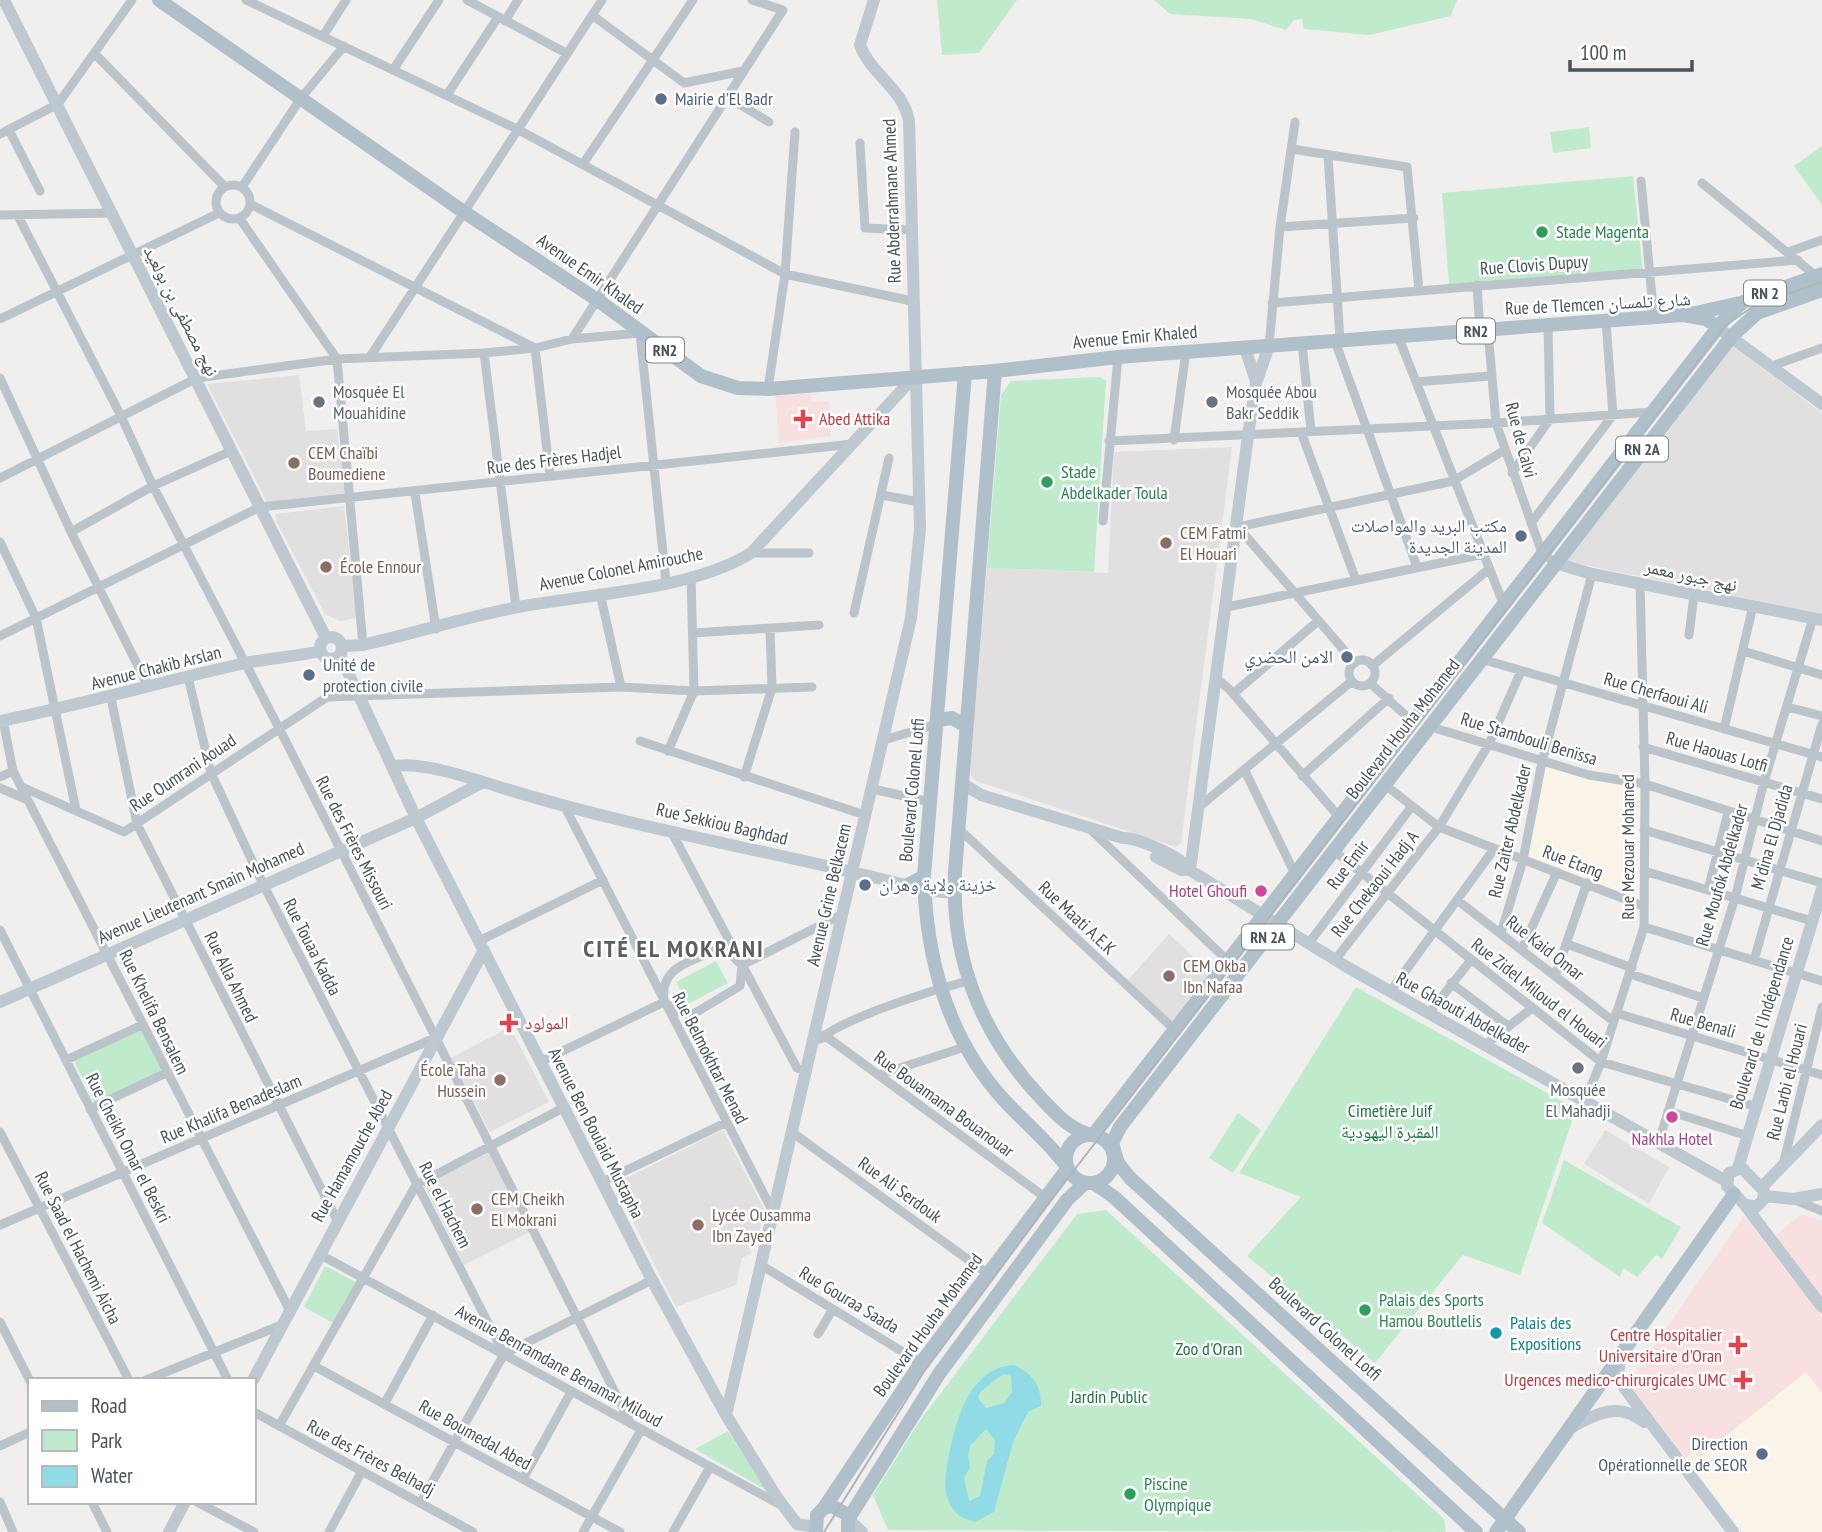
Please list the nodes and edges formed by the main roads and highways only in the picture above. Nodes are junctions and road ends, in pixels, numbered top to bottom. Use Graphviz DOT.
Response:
graph roads {
  1 [pos="159,0"];
  2 [pos="874,0"];
  3 [pos="4,6"];
  4 [pos="1819,275"];
  5 [pos="1822,290"];
  6 [pos="1743,302"];
  7 [pos="1683,315"];
  8 [pos="1718,327"];
  9 [pos="1732,336"];
  10 [pos="1269,346"];
  11 [pos="1245,348"];
  12 [pos="995,371"];
  13 [pos="965,373"];
  14 [pos="914,377"];
  15 [pos="1256,383"];
  16 [pos="1822,404"];
  17 [pos="1555,563"];
  18 [pos="1818,619"];
  19 [pos="326,638"];
  20 [pos="334,653"];
  21 [pos="938,704"];
  22 [pos="967,707"];
  23 [pos="1,721"];
  24 [pos="937,722"];
  25 [pos="966,726"];
  26 [pos="392,767"];
  27 [pos="483,782"];
  28 [pos="961,790"];
  29 [pos="416,818"];
  30 [pos="1189,869"];
  31 [pos="853,872"];
  32 [pos="924,883"];
  33 [pos="908,885"];
  34 [pos="1822,889"];
  35 [pos="954,892"];
  36 [pos="1265,916"];
  37 [pos="1279,924"];
  38 [pos="481,945"];
  39 [pos="0,1002"];
  40 [pos="1822,1125"];
  41 [pos="1092,1134"];
  42 [pos="1816,1137"];
  43 [pos="1113,1149"];
  44 [pos="1067,1167"];
  45 [pos="1738,1168"];
  46 [pos="1090,1184"];
  47 [pos="1763,1191"];
  48 [pos="1734,1193"];
  49 [pos="1822,1194"];
  50 [pos="1822,1307"];
  51 [pos="1290,1323"];
  52 [pos="1311,1342"];
  53 [pos="1270,1344"];
  54 [pos="1620,1360"];
  55 [pos="1291,1364"];
  56 [pos="254,1378"];
  57 [pos="726,1415"];
  58 [pos="1572,1427"];
  59 [pos="1655,1431"];
  60 [pos="185,1504"];
  61 [pos="824,1508"];
  62 [pos="1505,1519"];
  63 [pos="849,1524"];
  64 [pos="815,1530"];
  65 [pos="169,1532"];
  66 [pos="862,1532"];
  67 [pos="1476,1532"];
  68 [pos="1496,1532"];
  69 [pos="1519,1532"];
  70 [pos="1733,1532"];
  1 -- 14 [label="main road, Avenue Emir Khaled / RN2"];
  2 -- 14 [label="main road, Rue Abderrahmane Ahmed"];
  3 -- 19 [label="main road, نهج مصطفى بن بولعيد"];
  4 -- 6 [label="main road, RN 2"];
  5 -- 9 [label="main road, RN 2"];
  6 -- 7 [label="main road"];
  6 -- 8 [label="main road, RN 2"];
  7 -- 8 [label="main road, Rue de Tlemcen شارع تلمسان / RN2"];
  7 -- 10 [label="main road, Rue de Tlemcen شارع تلمسان / RN2"];
  8 -- 9 [label="main road"];
  8 -- 36 [label="main road, Boulevard Houha Mohamed / RN 2A"];
  9 -- 16 [label="main road"];
  9 -- 17 [label="main road, Boulevard Houha Mohamed / RN 2A"];
  10 -- 11 [label="main road, Avenue Emir Khaled / RN2"];
  10 -- 15 [label="main road"];
  11 -- 12 [label="main road, Avenue Emir Khaled / RN2"];
  11 -- 15 [label="main road"];
  12 -- 13 [label="main road, Avenue Emir Khaled / RN2"];
  12 -- 22 [label="main road"];
  13 -- 14 [label="main road, Avenue Emir Khaled / RN2"];
  13 -- 21 [label="main road, Boulevard Colonel Lotfi"];
  14 -- 20 [label="main road, Avenue Colonel Amirouche"];
  14 -- 31 [label="main road, Avenue Grine Belkacem"];
  15 -- 30 [label="main road"];
  17 -- 18 [label="main road, نهج جبور معمر"];
  17 -- 37 [label="main road, Boulevard Houha Mohamed / RN 2A"];
  19 -- 20 [label="main road"];
  19 -- 20 [label="main road"];
  20 -- 23 [label="main road, Avenue Chakib Arslan"];
  20 -- 26 [label="main road, Avenue Ben Boulaid Mustapha"];
  21 -- 22 [label="main road"];
  21 -- 24 [label="main road, Boulevard Colonel Lotfi"];
  22 -- 25 [label="main road"];
  24 -- 25 [label="main road"];
  24 -- 32 [label="main road, Boulevard Colonel Lotfi"];
  25 -- 28 [label="main road"];
  26 -- 27 [label="main road, Rue Sekkiou Baghdad"];
  26 -- 29 [label="main road, Avenue Ben Boulaid Mustapha"];
  27 -- 29 [label="main road, Avenue Lieutenant Smain Mohamed"];
  27 -- 31 [label="main road, Rue Sekkiou Baghdad"];
  28 -- 30 [label="main road, Rue Ghaouti Abdelkader"];
  28 -- 35 [label="main road"];
  29 -- 38 [label="main road, Avenue Ben Boulaid Mustapha"];
  29 -- 39 [label="main road, Avenue Lieutenant Smain Mohamed"];
  30 -- 36 [label="main road, Rue Ghaouti Abdelkader"];
  31 -- 33 [label="main road, Rue Sekkiou Baghdad"];
  31 -- 57 [label="main road, Avenue Grine Belkacem"];
  32 -- 33 [label="main road"];
  32 -- 35 [label="main road"];
  32 -- 44 [label="main road, Boulevard Colonel Lotfi"];
  34 -- 45 [label="main road, Boulevard de l'Indépendance"];
  35 -- 41 [label="main road"];
  36 -- 37 [label="main road, Rue Ghaouti Abdelkader"];
  36 -- 41 [label="main road, Boulevard Houha Mohamed / RN 2A"];
  37 -- 43 [label="main road, Boulevard Houha Mohamed / RN 2A"];
  37 -- 48 [label="main road, Rue Ghaouti Abdelkader"];
  38 -- 56 [label="main road, Rue Hamamouche Abed"];
  38 -- 57 [label="main road, Avenue Ben Boulaid Mustapha"];
  40 -- 42 [label="main road"];
  41 -- 43 [label="main road"];
  41 -- 44 [label="main road"];
  42 -- 47 [label="main road"];
  43 -- 46 [label="main road"];
  43 -- 51 [label="main road, Boulevard Colonel Lotfi"];
  44 -- 46 [label="main road"];
  44 -- 61 [label="main road, Boulevard Houha Mohamed"];
  45 -- 47 [label="main road"];
  45 -- 48 [label="main road"];
  46 -- 53 [label="main road"];
  46 -- 63 [label="main road"];
  47 -- 48 [label="main road"];
  47 -- 49 [label="main road"];
  48 -- 50 [label="main road"];
  48 -- 54 [label="main road"];
  51 -- 52 [label="main road, Boulevard Colonel Lotfi"];
  51 -- 53 [label="main road"];
  52 -- 55 [label="main road"];
  52 -- 62 [label="main road, Boulevard Colonel Lotfi"];
  53 -- 55 [label="main road"];
  54 -- 58 [label="main road"];
  54 -- 59 [label="main road"];
  55 -- 67 [label="main road"];
  57 -- 64 [label="main road, Avenue Ben Boulaid Mustapha"];
  58 -- 59 [label="main road"];
  58 -- 62 [label="main road"];
  59 -- 70 [label="main road"];
  60 -- 65 [label="main road"];
  61 -- 63 [label="main road"];
  61 -- 64 [label="main road, Boulevard Houha Mohamed"];
  62 -- 68 [label="main road"];
  62 -- 69 [label="main road, Boulevard Colonel Lotfi"];
  63 -- 66 [label="main road"];
}
